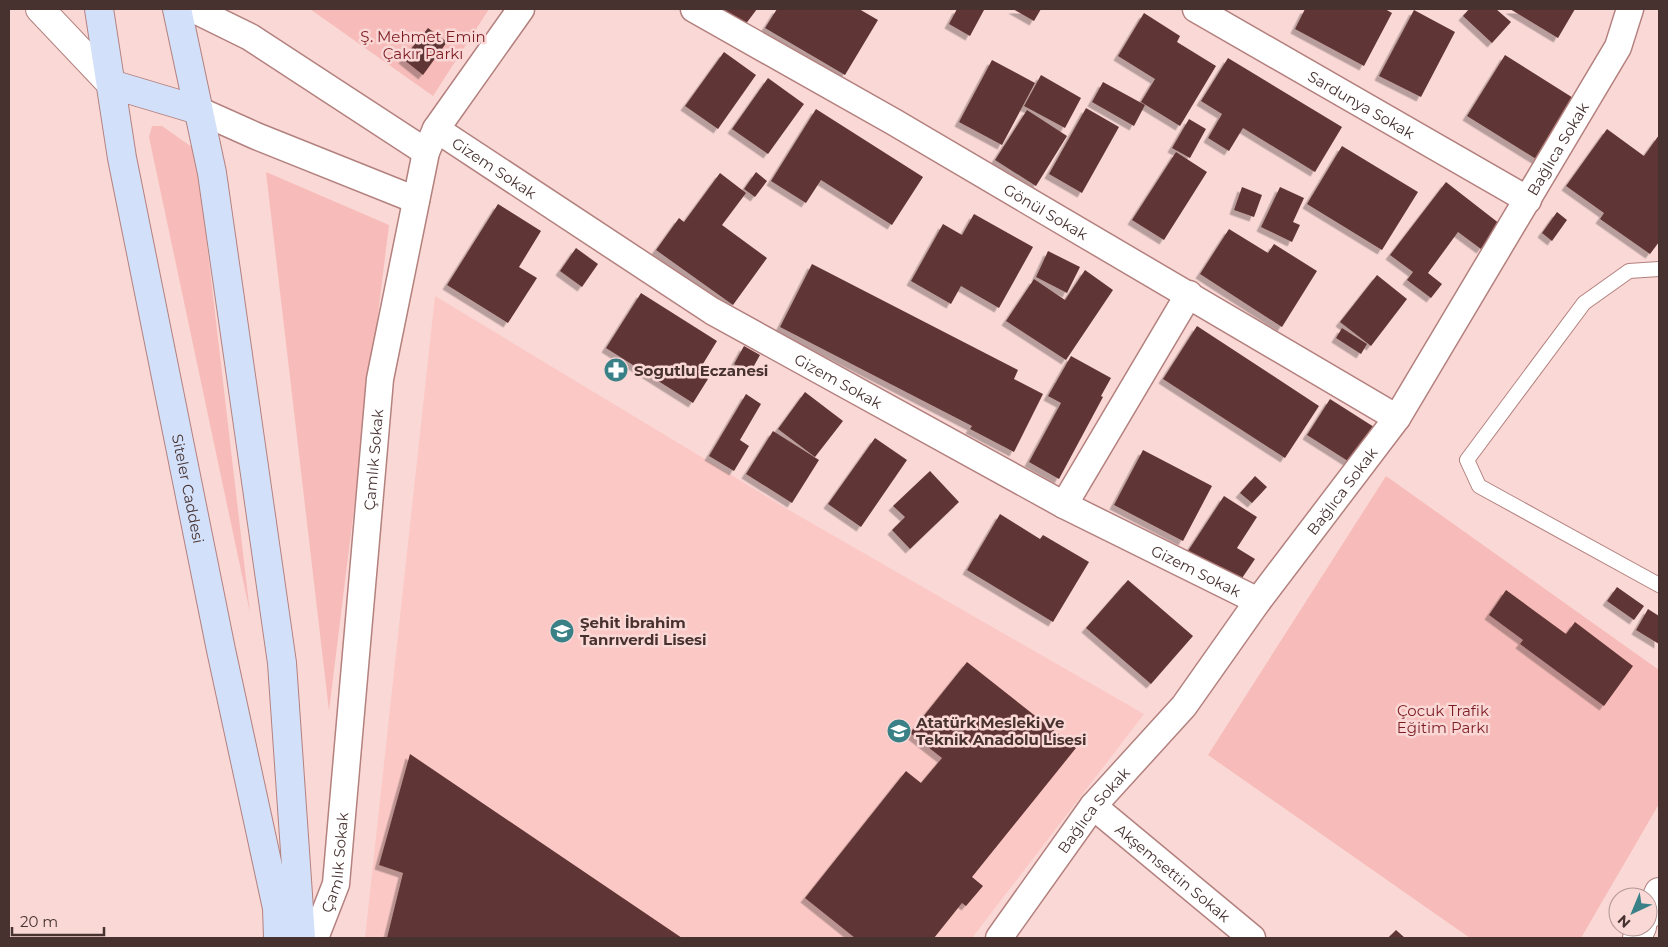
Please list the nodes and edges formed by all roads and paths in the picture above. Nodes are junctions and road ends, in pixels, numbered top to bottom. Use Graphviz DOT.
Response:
graph roads {
  1 [pos="40,9"];
  2 [pos="99,9"];
  3 [pos="178,9"];
  4 [pos="193,9"];
  5 [pos="521,9"];
  6 [pos="694,9"];
  7 [pos="1196,9"];
  8 [pos="1630,9"];
  9 [pos="112,84"];
  10 [pos="198,110"];
  11 [pos="431,141"];
  12 [pos="416,200"];
  13 [pos="1528,200"];
  14 [pos="1659,269"];
  15 [pos="1189,294"];
  16 [pos="1396,418"];
  17 [pos="1064,505"];
  18 [pos="1659,585"];
  19 [pos="1258,601"];
  20 [pos="1093,806"];
  21 [pos="278,938"];
  22 [pos="301,938"];
  23 [pos="314,938"];
  24 [pos="999,938"];
  25 [pos="1252,938"];
  1 -- 9 [label="street"];
  2 -- 9 [label="main road, Siteler Caddesi"];
  3 -- 10 [label="main road"];
  4 -- 11 [label="street, Gizem Sokak"];
  5 -- 11 [label="street, Çamlık Sokak"];
  6 -- 15 [label="street, Gönül Sokak"];
  7 -- 13 [label="street, Sardunya Sokak"];
  8 -- 13 [label="street, Bağlıca Sokak"];
  9 -- 10 [label="main road"];
  9 -- 21 [label="main road, Siteler Caddesi"];
  10 -- 12 [label="street"];
  10 -- 22 [label="main road"];
  11 -- 12 [label="street, Çamlık Sokak"];
  11 -- 17 [label="street, Gizem Sokak"];
  12 -- 23 [label="street, Çamlık Sokak"];
  13 -- 16 [label="street, Bağlıca Sokak"];
  14 -- 18 [label="lane"];
  15 -- 16 [label="street, Gönül Sokak"];
  15 -- 17 [label="street"];
  16 -- 19 [label="street, Bağlıca Sokak"];
  17 -- 19 [label="street, Gizem Sokak"];
  19 -- 20 [label="street, Bağlıca Sokak"];
  20 -- 24 [label="street, Bağlıca Sokak"];
  20 -- 25 [label="street, Akşemsettin Sokak"];
}
